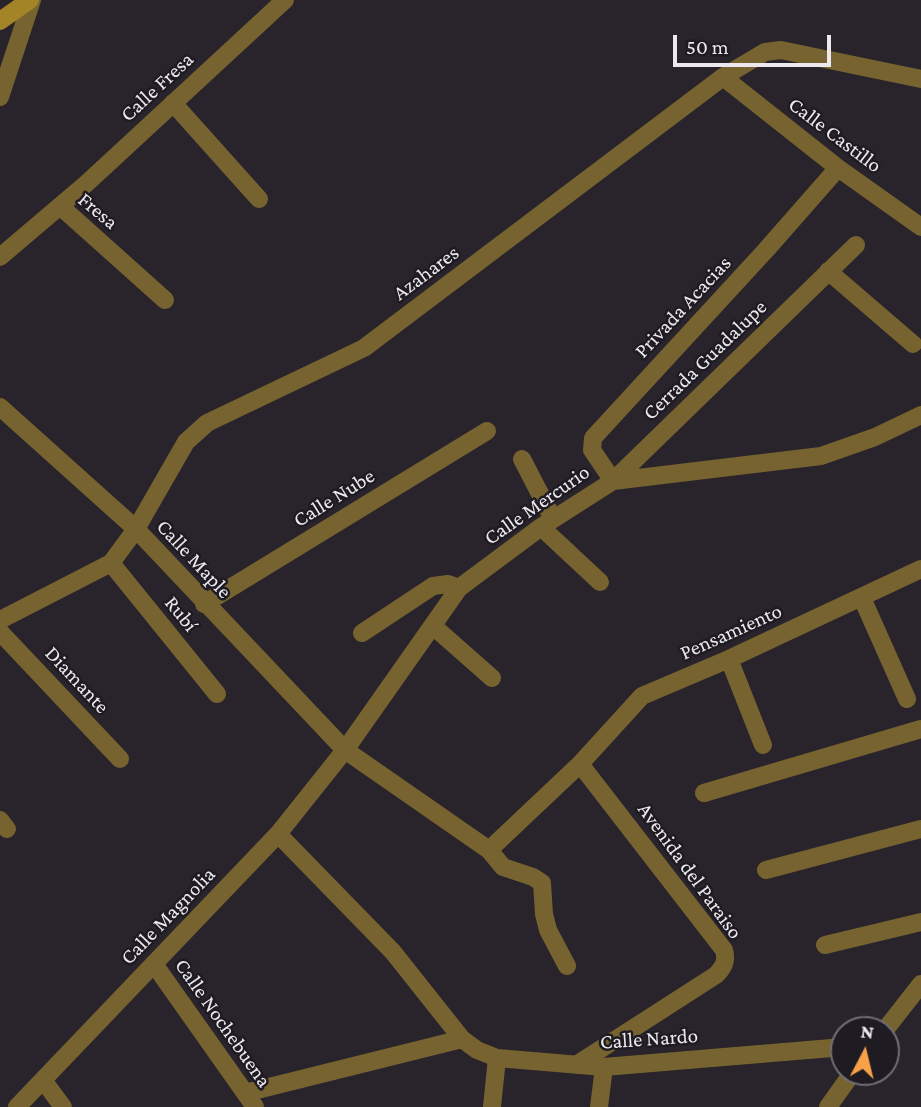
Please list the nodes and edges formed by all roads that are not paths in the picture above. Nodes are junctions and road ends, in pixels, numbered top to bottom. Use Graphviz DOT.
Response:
graph roads {
  1 [pos="31,0"];
  2 [pos="285,0"];
  3 [pos="0,21"];
  4 [pos="723,77"];
  5 [pos="921,79"];
  6 [pos="0,97"];
  7 [pos="173,103"];
  8 [pos="838,168"];
  9 [pos="259,199"];
  10 [pos="60,206"];
  11 [pos="921,227"];
  12 [pos="856,245"];
  13 [pos="0,257"];
  14 [pos="828,271"];
  15 [pos="165,300"];
  16 [pos="913,344"];
  17 [pos="0,407"];
  18 [pos="921,415"];
  19 [pos="487,431"];
  20 [pos="522,459"];
  21 [pos="613,481"];
  22 [pos="547,523"];
  23 [pos="136,529"];
  24 [pos="111,563"];
  25 [pos="921,569"];
  26 [pos="600,582"];
  27 [pos="459,589"];
  28 [pos="862,598"];
  29 [pos="204,604"];
  30 [pos="0,620"];
  31 [pos="433,626"];
  32 [pos="0,632"];
  33 [pos="362,633"];
  34 [pos="729,659"];
  35 [pos="492,678"];
  36 [pos="217,694"];
  37 [pos="907,699"];
  38 [pos="921,729"];
  39 [pos="763,745"];
  40 [pos="345,750"];
  41 [pos="120,759"];
  42 [pos="580,764"];
  43 [pos="704,793"];
  44 [pos="921,828"];
  45 [pos="278,834"];
  46 [pos="489,850"];
  47 [pos="766,870"];
  48 [pos="921,922"];
  49 [pos="825,944"];
  50 [pos="154,964"];
  51 [pos="567,966"];
  52 [pos="921,984"];
  53 [pos="895,1016"];
  54 [pos="462,1039"];
  55 [pos="830,1048"];
  56 [pos="497,1058"];
  57 [pos="576,1065"];
  58 [pos="604,1067"];
  59 [pos="43,1080"];
  60 [pos="843,1086"];
  61 [pos="250,1100"];
  62 [pos="17,1107"];
  63 [pos="63,1107"];
  64 [pos="492,1107"];
  65 [pos="599,1107"];
  66 [pos="828,1107"];
  1 -- 3 [label="street"];
  1 -- 6 [label="street"];
  2 -- 7 [label="street, Calle Fresa"];
  4 -- 5 [label="street, Azahares"];
  4 -- 8 [label="street, Calle Castillo"];
  4 -- 23 [label="street, Azahares"];
  7 -- 9 [label="street"];
  7 -- 10 [label="street, Calle Fresa"];
  8 -- 11 [label="street, Calle Castillo"];
  8 -- 21 [label="street, Privada Acacias"];
  10 -- 13 [label="street, Fresa"];
  10 -- 15 [label="street, Fresa"];
  12 -- 14 [label="street, Cerrada Guadalupe"];
  14 -- 16 [label="street"];
  14 -- 21 [label="street, Cerrada Guadalupe"];
  17 -- 23 [label="street, Calle Maple"];
  18 -- 21 [label="street, Calle Mercurio"];
  19 -- 29 [label="street, Calle Nube"];
  20 -- 22 [label="street"];
  21 -- 22 [label="street, Calle Mercurio"];
  22 -- 26 [label="street"];
  22 -- 27 [label="street, Calle Mercurio"];
  23 -- 24 [label="street, Azahares"];
  23 -- 29 [label="street, Calle Maple"];
  24 -- 30 [label="street, Azahares"];
  24 -- 36 [label="street, Rubí"];
  25 -- 28 [label="street, Pensamiento"];
  27 -- 31 [label="street, Calle Mercurio"];
  27 -- 33 [label="street"];
  28 -- 34 [label="street, Pensamiento"];
  28 -- 37 [label="street"];
  29 -- 40 [label="street, Calle Maple"];
  31 -- 35 [label="street"];
  31 -- 40 [label="street, Calle Mercurio"];
  32 -- 41 [label="street, Diamante"];
  34 -- 39 [label="street"];
  34 -- 42 [label="street, Pensamiento"];
  38 -- 43 [label="street"];
  40 -- 45 [label="street, Calle Magnolia"];
  40 -- 46 [label="street, Calle Maple"];
  42 -- 46 [label="street, Pensamiento"];
  42 -- 57 [label="street, Avenida del Paraiso"];
  44 -- 47 [label="street"];
  45 -- 50 [label="street, Calle Magnolia"];
  45 -- 54 [label="street, Calle Nardo"];
  46 -- 51 [label="street, Calle Maple"];
  48 -- 49 [label="street"];
  50 -- 59 [label="street, Calle Magnolia"];
  50 -- 61 [label="street, Calle Nochebuena"];
  52 -- 53 [label="street"];
  54 -- 56 [label="street, Calle Nardo"];
  54 -- 61 [label="street"];
  55 -- 58 [label="street, Calle Nardo"];
  56 -- 57 [label="street, Calle Nardo"];
  56 -- 64 [label="street"];
  57 -- 58 [label="street, Calle Nardo"];
  58 -- 65 [label="street"];
  59 -- 62 [label="street, Calle Magnolia"];
  59 -- 63 [label="street"];
  60 -- 66 [label="street"];
}
